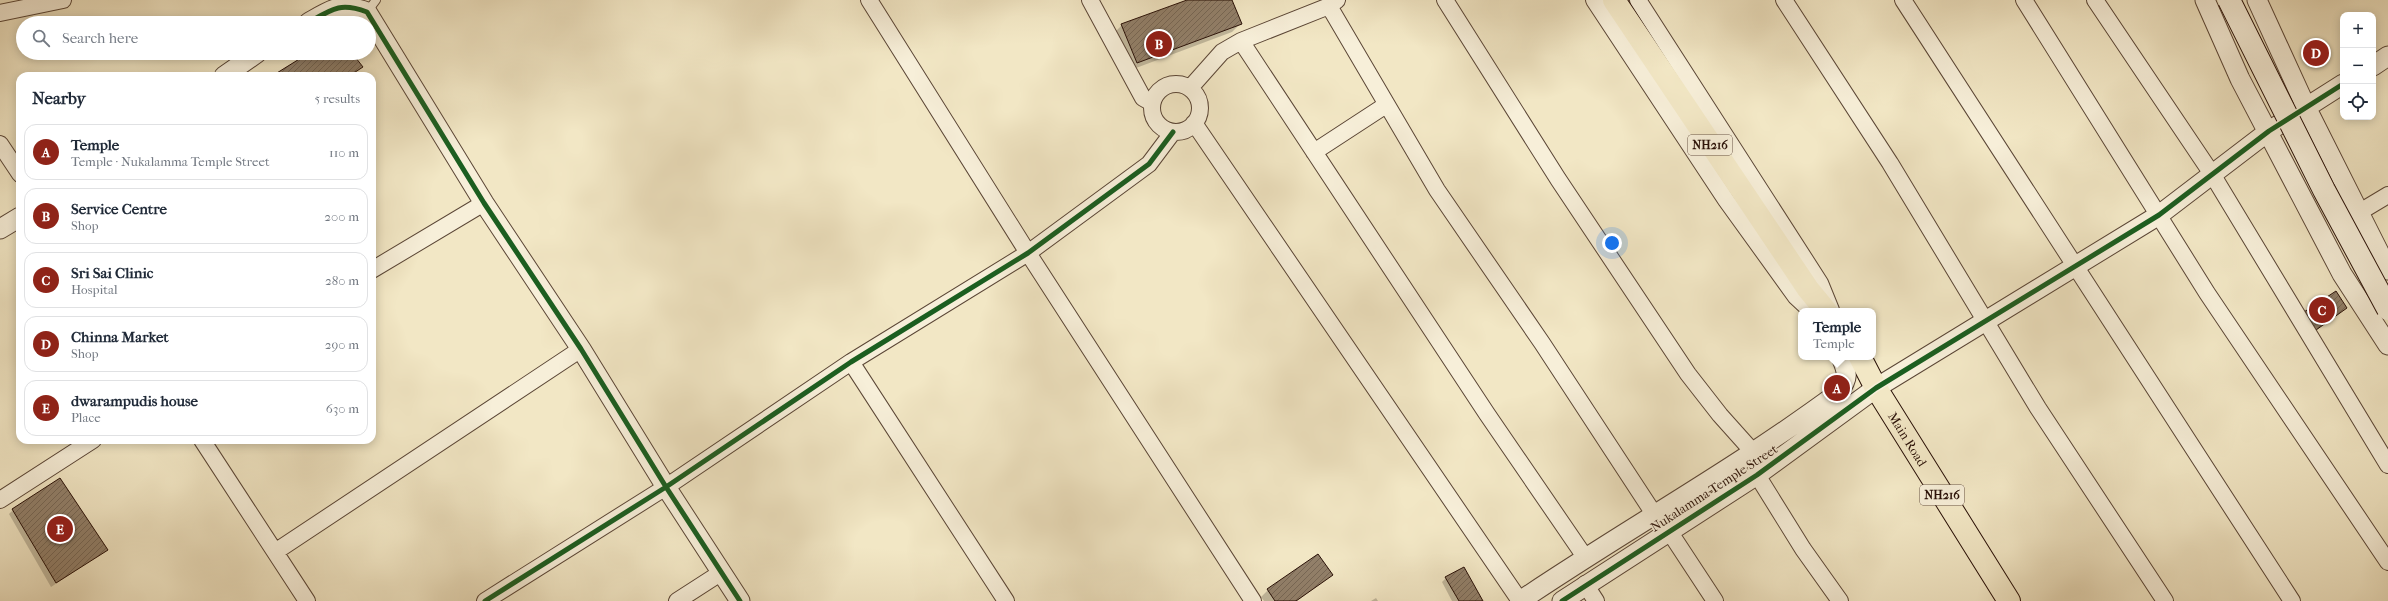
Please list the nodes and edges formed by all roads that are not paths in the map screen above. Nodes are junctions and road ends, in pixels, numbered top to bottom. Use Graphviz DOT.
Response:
graph roads {
  1 [pos="63,0"];
  2 [pos="869,0"];
  3 [pos="1090,0"];
  4 [pos="1445,0"];
  5 [pos="1594,0"];
  6 [pos="1614,0"];
  7 [pos="1638,0"];
  8 [pos="1784,0"];
  9 [pos="1903,0"];
  10 [pos="2024,0"];
  11 [pos="2095,0"];
  12 [pos="2205,0"];
  13 [pos="2229,0"];
  14 [pos="2257,0"];
  15 [pos="1333,3"];
  16 [pos="333,5"];
  17 [pos="371,6"];
  18 [pos="0,13"];
  19 [pos="318,16"];
  20 [pos="1241,41"];
  21 [pos="2388,56"];
  22 [pos="247,60"];
  23 [pos="2376,64"];
  24 [pos="230,72"];
  25 [pos="2340,86"];
  26 [pos="1190,88"];
  27 [pos="1152,103"];
  28 [pos="1386,105"];
  29 [pos="2306,107"];
  30 [pos="1194,123"];
  31 [pos="2269,131"];
  32 [pos="1173,132"];
  33 [pos="0,144"];
  34 [pos="1314,152"];
  35 [pos="16,168"];
  36 [pos="2212,174"];
  37 [pos="2388,195"];
  38 [pos="484,203"];
  39 [pos="2358,212"];
  40 [pos="2159,215"];
  41 [pos="16,219"];
  42 [pos="0,229"];
  43 [pos="1028,253"];
  44 [pos="2076,266"];
  45 [pos="376,268"];
  46 [pos="2388,270"];
  47 [pos="1818,308"];
  48 [pos="1821,308"];
  49 [pos="1822,308"];
  50 [pos="2388,309"];
  51 [pos="1987,320"];
  52 [pos="2388,345"];
  53 [pos="581,349"];
  54 [pos="1842,360"];
  55 [pos="1862,360"];
  56 [pos="851,362"];
  57 [pos="1876,388"];
  58 [pos="87,444"];
  59 [pos="205,444"];
  60 [pos="1754,453"];
  61 [pos="2388,465"];
  62 [pos="1757,475"];
  63 [pos="666,487"];
  64 [pos="0,500"];
  65 [pos="1654,514"];
  66 [pos="1669,531"];
  67 [pos="275,552"];
  68 [pos="1584,557"];
  69 [pos="2388,562"];
  70 [pos="722,572"];
  71 [pos="1585,584"];
  72 [pos="307,601"];
  73 [pos="485,601"];
  74 [pos="677,601"];
  75 [pos="740,601"];
  76 [pos="1006,601"];
  77 [pos="1253,601"];
  78 [pos="1520,601"];
  79 [pos="1562,601"];
  80 [pos="1596,601"];
  81 [pos="1715,601"];
  82 [pos="1840,601"];
  83 [pos="2009,601"];
  84 [pos="2165,601"];
  85 [pos="2292,601"];
  1 -- 18 [label="street"];
  2 -- 43 [label="street"];
  3 -- 27 [label="street"];
  4 -- 60 [label="street"];
  5 -- 47 [label="street"];
  6 -- 48 [label="highway, NH216"];
  7 -- 49 [label="street"];
  8 -- 51 [label="street"];
  9 -- 44 [label="street"];
  10 -- 40 [label="street"];
  11 -- 36 [label="street"];
  12 -- 31 [label="street"];
  13 -- 50 [label="main road, bridge"];
  14 -- 29 [label="street"];
  15 -- 20 [label="street"];
  15 -- 28 [label="street"];
  16 -- 17 [label="street"];
  16 -- 19 [label="street"];
  17 -- 38 [label="street"];
  20 -- 26 [label="street"];
  20 -- 34 [label="street"];
  21 -- 23 [label="street"];
  22 -- 24 [label="street"];
  25 -- 29 [label="street, Nukalamma Temple Street"];
  26 -- 27 [label="street"];
  26 -- 30 [label="street"];
  27 -- 32 [label="street"];
  28 -- 34 [label="street"];
  28 -- 65 [label="street"];
  29 -- 31 [label="street, Nukalamma Temple Street"];
  29 -- 39 [label="street"];
  30 -- 32 [label="street"];
  30 -- 78 [label="street"];
  31 -- 36 [label="street, Nukalamma Temple Street"];
  31 -- 52 [label="street"];
  32 -- 43 [label="street"];
  33 -- 35 [label="street"];
  34 -- 68 [label="street"];
  36 -- 40 [label="street, Nukalamma Temple Street"];
  36 -- 61 [label="street"];
  37 -- 39 [label="street"];
  38 -- 45 [label="street"];
  38 -- 53 [label="street"];
  39 -- 46 [label="street"];
  40 -- 44 [label="street, Nukalamma Temple Street"];
  40 -- 69 [label="street"];
  41 -- 42 [label="street"];
  43 -- 56 [label="street"];
  43 -- 77 [label="street"];
  44 -- 51 [label="street, Nukalamma Temple Street"];
  44 -- 85 [label="street"];
  51 -- 57 [label="street, Nukalamma Temple Street"];
  51 -- 84 [label="street"];
  53 -- 63 [label="street"];
  53 -- 67 [label="street"];
  54 -- 60 [label="street, Nukalamma Temple Street"];
  55 -- 57 [label="highway, Main Road / NH216"];
  56 -- 63 [label="street"];
  56 -- 76 [label="street"];
  57 -- 62 [label="street, Nukalamma Temple Street"];
  57 -- 83 [label="highway, Main Road / NH216"];
  58 -- 64 [label="street"];
  59 -- 67 [label="street"];
  60 -- 65 [label="street, Nukalamma Temple Street"];
  62 -- 66 [label="street, Nukalamma Temple Street"];
  62 -- 82 [label="street"];
  63 -- 70 [label="street"];
  63 -- 73 [label="street"];
  65 -- 68 [label="street, Nukalamma Temple Street"];
  66 -- 71 [label="street, Nukalamma Temple Street"];
  66 -- 81 [label="street"];
  67 -- 72 [label="street"];
  68 -- 78 [label="street, Nukalamma Temple Street"];
  70 -- 74 [label="street"];
  70 -- 75 [label="street"];
  71 -- 79 [label="street, Nukalamma Temple Street"];
  71 -- 80 [label="street"];
}
